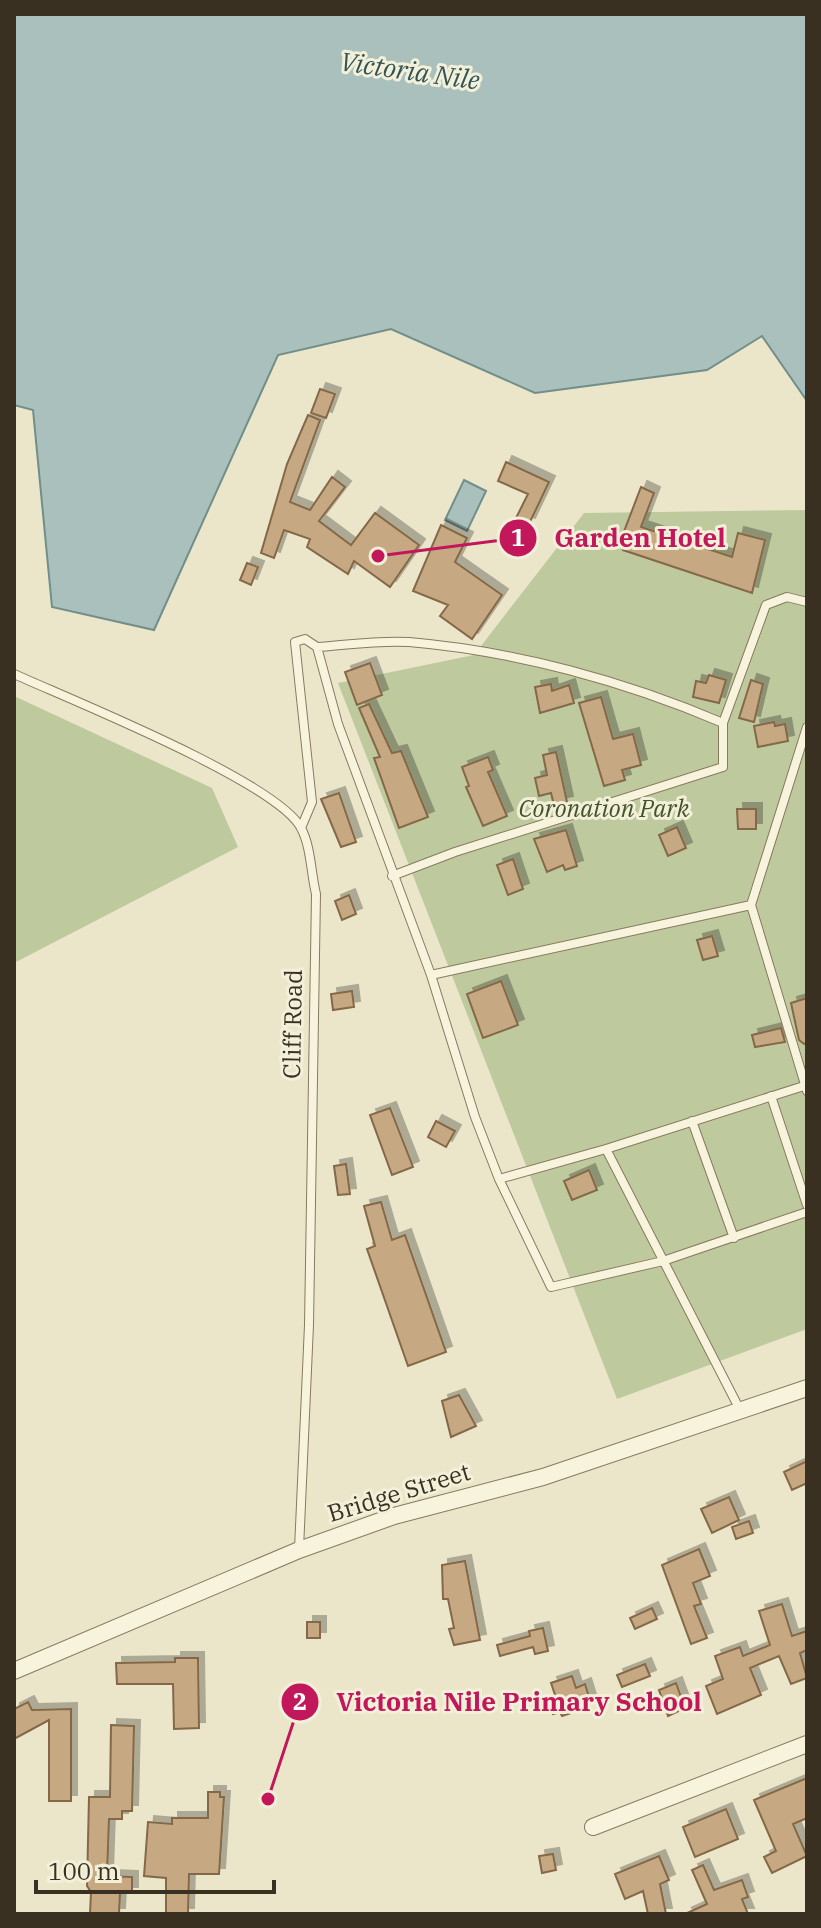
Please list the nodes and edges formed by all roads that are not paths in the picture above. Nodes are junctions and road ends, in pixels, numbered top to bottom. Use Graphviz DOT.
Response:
graph roads {
  1 [pos="807,602"];
  2 [pos="317,647"];
  3 [pos="14,674"];
  4 [pos="723,723"];
  5 [pos="807,727"];
  6 [pos="301,828"];
  7 [pos="392,876"];
  8 [pos="751,905"];
  9 [pos="431,975"];
  10 [pos="806,1087"];
  11 [pos="771,1096"];
  12 [pos="692,1121"];
  13 [pos="606,1149"];
  14 [pos="499,1179"];
  15 [pos="807,1205"];
  16 [pos="807,1212"];
  17 [pos="734,1238"];
  18 [pos="663,1261"];
  19 [pos="807,1388"];
  20 [pos="740,1410"];
  21 [pos="299,1550"];
  22 [pos="14,1671"];
  23 [pos="807,1744"];
  24 [pos="593,1827"];
  1 -- 4 [label="lane"];
  2 -- 4 [label="lane"];
  2 -- 6 [label="lane"];
  2 -- 7 [label="lane"];
  3 -- 6 [label="lane"];
  4 -- 7 [label="lane"];
  5 -- 8 [label="lane"];
  6 -- 21 [label="lane, Cliff Road"];
  7 -- 9 [label="lane"];
  8 -- 9 [label="lane"];
  8 -- 10 [label="lane"];
  9 -- 14 [label="lane"];
  10 -- 11 [label="lane"];
  11 -- 12 [label="lane"];
  11 -- 15 [label="lane"];
  12 -- 13 [label="lane"];
  12 -- 17 [label="lane"];
  13 -- 14 [label="lane"];
  13 -- 18 [label="lane"];
  14 -- 18 [label="lane"];
  16 -- 17 [label="lane"];
  17 -- 18 [label="lane"];
  18 -- 20 [label="lane"];
  19 -- 20 [label="street, Bridge Street"];
  20 -- 21 [label="street, Bridge Street"];
  21 -- 22 [label="street, Bridge Street"];
  23 -- 24 [label="street"];
}
